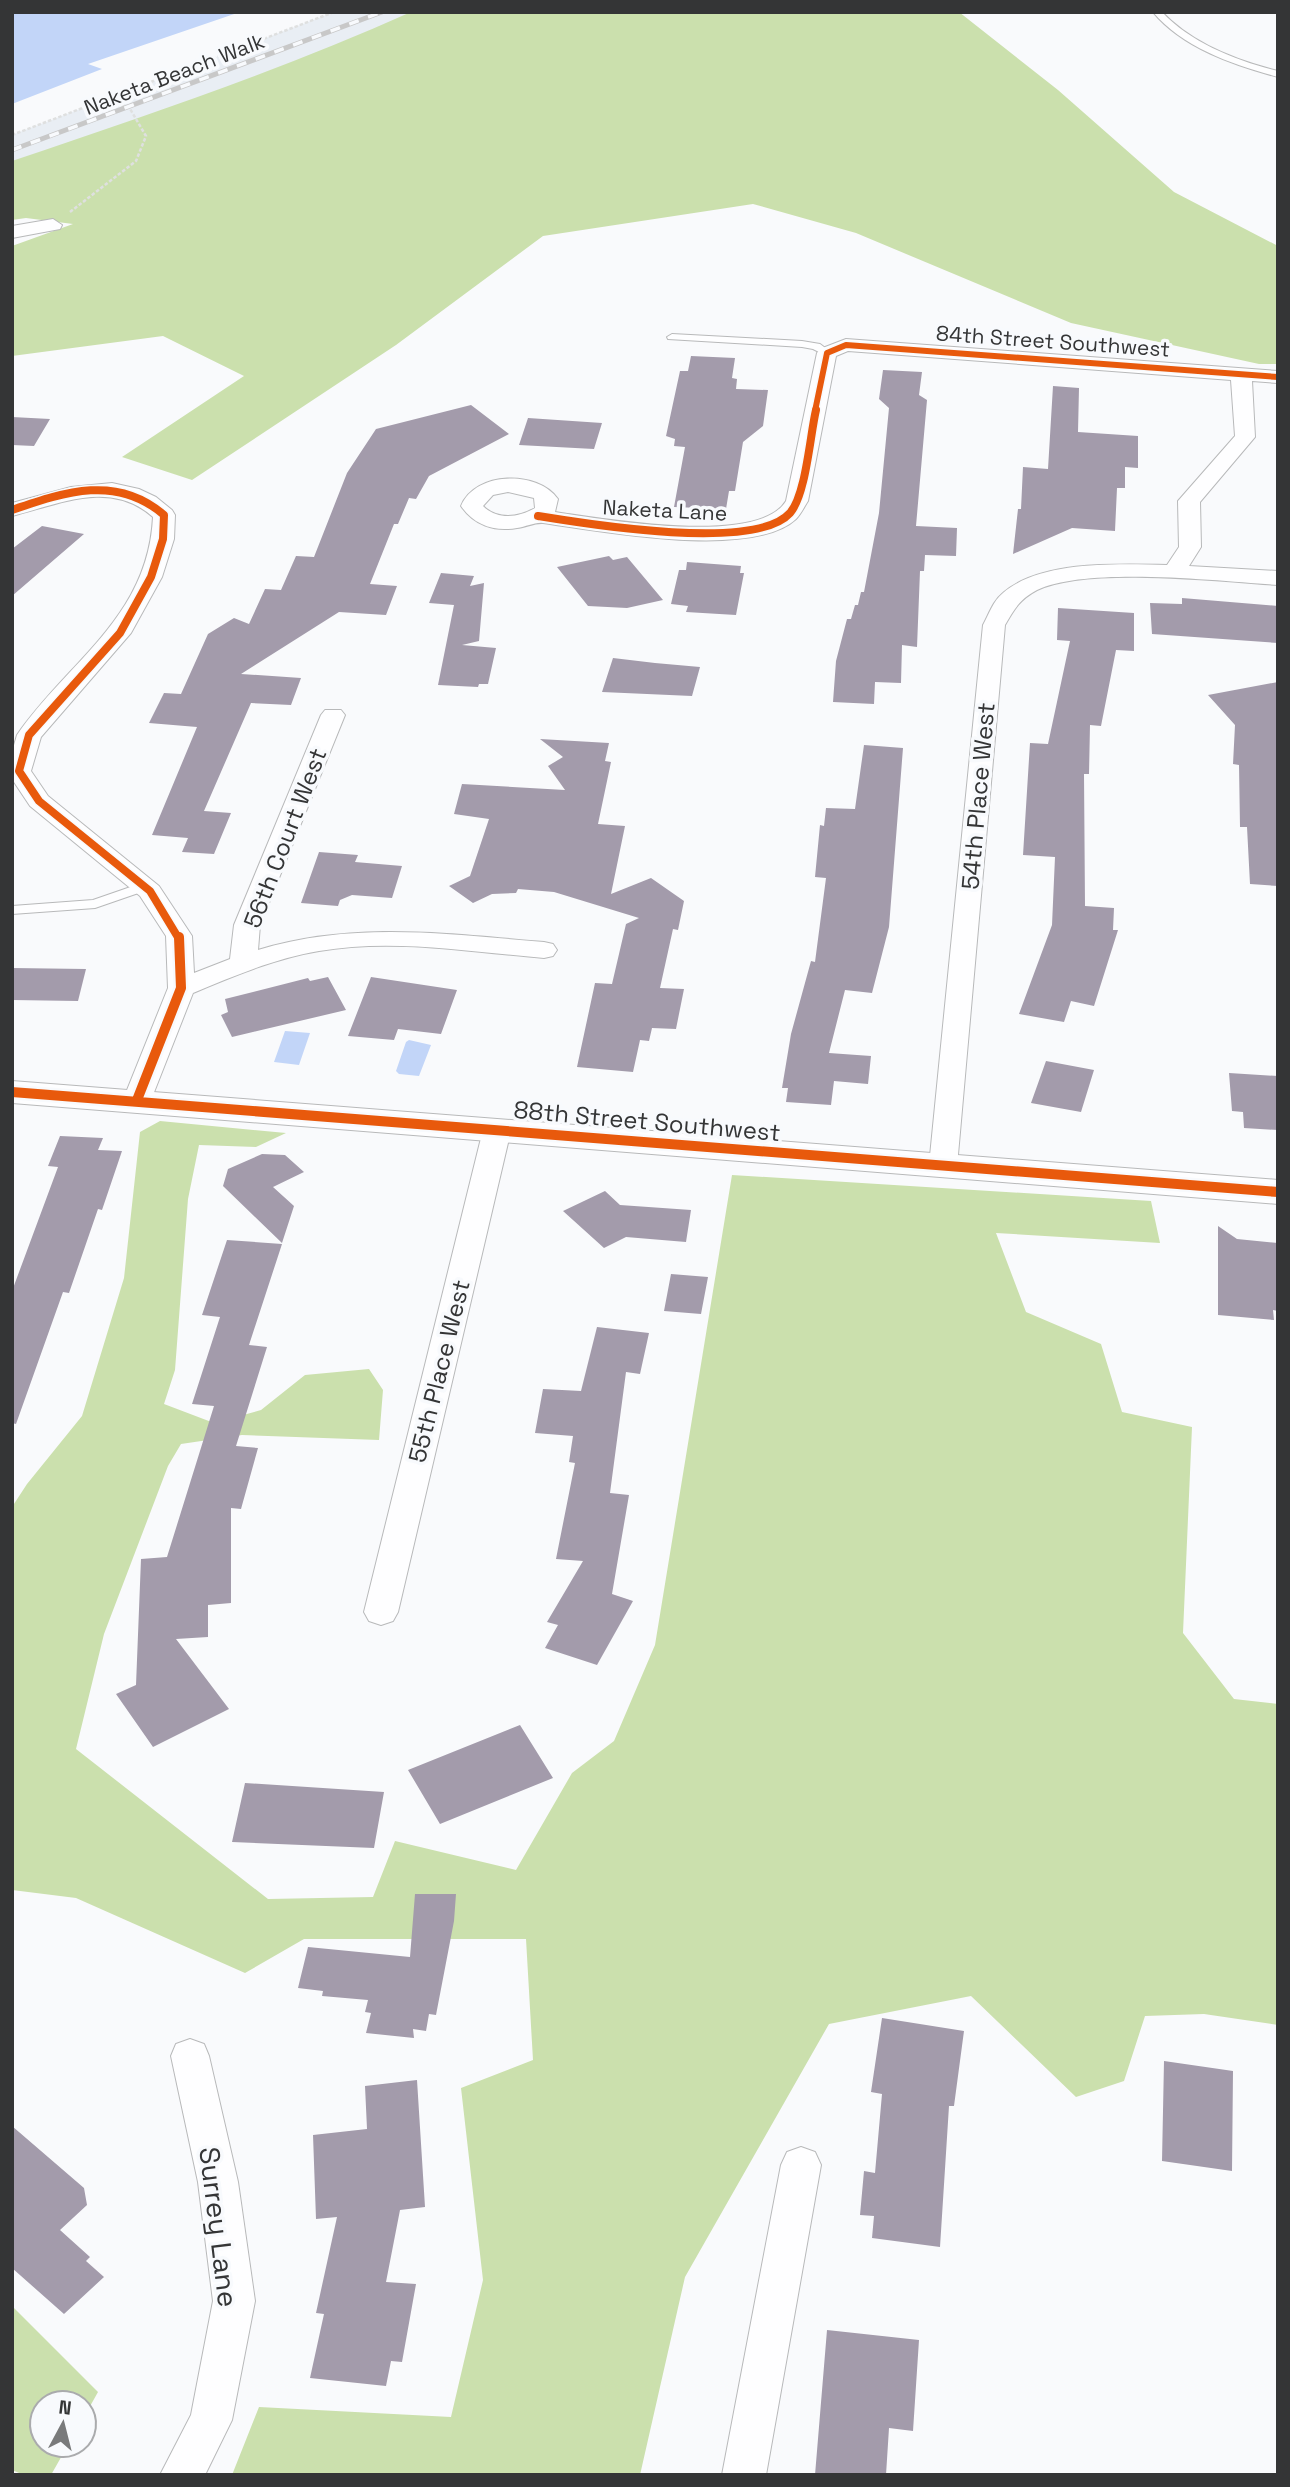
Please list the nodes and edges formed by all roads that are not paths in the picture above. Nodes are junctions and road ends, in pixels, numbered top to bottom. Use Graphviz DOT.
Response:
graph roads {
  1 [pos="1157,12"];
  2 [pos="1278,74"];
  3 [pos="52,225"];
  4 [pos="12,232"];
  5 [pos="672,337"];
  6 [pos="827,353"];
  7 [pos="1241,374"];
  8 [pos="1278,377"];
  9 [pos="12,510"];
  10 [pos="538,516"];
  11 [pos="1174,571"];
  12 [pos="1278,578"];
  13 [pos="333,715"];
  14 [pos="145,886"];
  15 [pos="12,910"];
  16 [pos="544,950"];
  17 [pos="243,963"];
  18 [pos="181,988"];
  19 [pos="12,1092"];
  20 [pos="137,1100"];
  21 [pos="497,1130"];
  22 [pos="943,1166"];
  23 [pos="1278,1192"];
  24 [pos="381,1612"];
  25 [pos="190,2056"];
  26 [pos="801,2165"];
  27 [pos="182,2475"];
  28 [pos="744,2475"];
  1 -- 2 [label="lane"];
  3 -- 4 [label="street"];
  5 -- 6 [label="lane"];
  6 -- 7 [label="street, 84th Street Southwest"];
  6 -- 10 [label="street, Naketa Lane"];
  7 -- 8 [label="street, 84th Street Southwest"];
  7 -- 11 [label="street"];
  9 -- 14 [label="street"];
  11 -- 12 [label="street, 54th Place West"];
  11 -- 22 [label="street, 54th Place West"];
  13 -- 17 [label="street, 56th Court West"];
  14 -- 15 [label="lane"];
  14 -- 18 [label="street"];
  16 -- 17 [label="street"];
  17 -- 18 [label="street"];
  18 -- 20 [label="street"];
  19 -- 20 [label="street, 88th Street Southwest"];
  20 -- 21 [label="street, 88th Street Southwest"];
  21 -- 22 [label="street, 88th Street Southwest"];
  21 -- 24 [label="street, 55th Place West"];
  22 -- 23 [label="street, 88th Street Southwest"];
  25 -- 27 [label="street, Surrey Lane"];
  26 -- 28 [label="street"];
}
